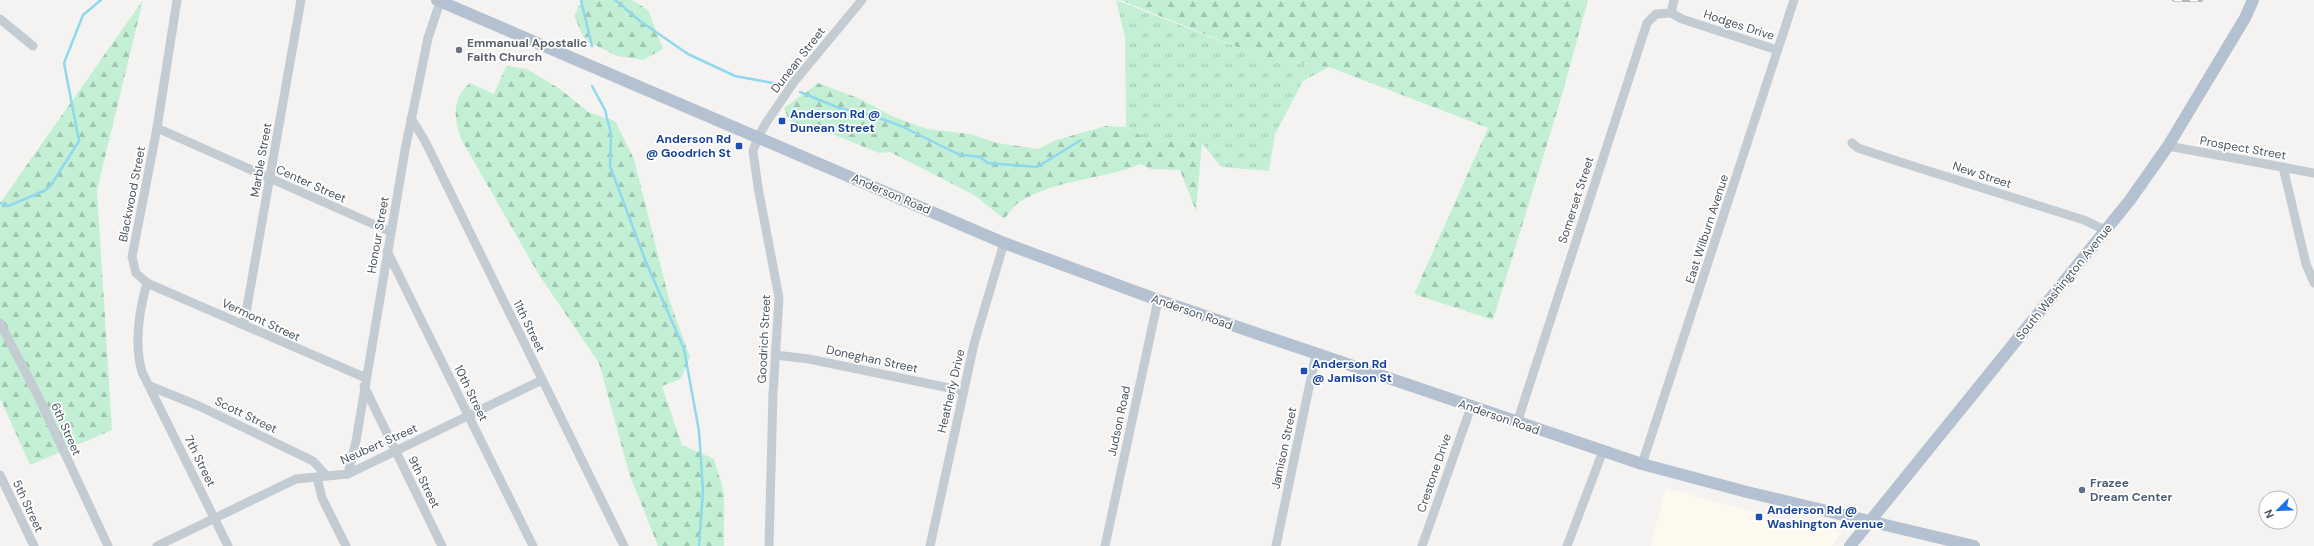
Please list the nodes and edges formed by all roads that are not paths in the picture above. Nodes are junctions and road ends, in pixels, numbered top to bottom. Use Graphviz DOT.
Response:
graph roads {
  1 [pos="177,0"];
  2 [pos="301,0"];
  3 [pos="862,0"];
  4 [pos="1674,0"];
  5 [pos="1794,0"];
  6 [pos="2253,0"];
  7 [pos="438,1"];
  8 [pos="1671,13"];
  9 [pos="0,19"];
  10 [pos="33,46"];
  11 [pos="1777,50"];
  12 [pos="412,118"];
  13 [pos="157,128"];
  14 [pos="758,137"];
  15 [pos="1852,143"];
  16 [pos="2168,146"];
  17 [pos="2283,167"];
  18 [pos="2314,173"];
  19 [pos="269,178"];
  20 [pos="2106,230"];
  21 [pos="391,232"];
  22 [pos="1004,243"];
  23 [pos="387,251"];
  24 [pos="147,283"];
  25 [pos="2314,283"];
  26 [pos="1158,300"];
  27 [pos="0,323"];
  28 [pos="244,324"];
  29 [pos="1316,354"];
  30 [pos="775,355"];
  31 [pos="542,380"];
  32 [pos="365,382"];
  33 [pos="150,386"];
  34 [pos="964,391"];
  35 [pos="1471,407"];
  36 [pos="469,416"];
  37 [pos="1518,424"];
  38 [pos="396,451"];
  39 [pos="1603,451"];
  40 [pos="1642,464"];
  41 [pos="348,474"];
  42 [pos="0,475"];
  43 [pos="322,476"];
  44 [pos="3,489"];
  45 [pos="214,518"];
  46 [pos="1870,521"];
  47 [pos="34,546"];
  48 [pos="108,546"];
  49 [pos="157,546"];
  50 [pos="228,546"];
  51 [pos="346,546"];
  52 [pos="442,546"];
  53 [pos="533,546"];
  54 [pos="624,546"];
  55 [pos="769,546"];
  56 [pos="930,546"];
  57 [pos="1105,546"];
  58 [pos="1276,546"];
  59 [pos="1422,546"];
  60 [pos="1567,546"];
  61 [pos="1850,546"];
  62 [pos="1974,546"];
  1 -- 13 [label="street, Blackwood Street"];
  2 -- 19 [label="street, Marble Street"];
  3 -- 14 [label="street, Dunean Street"];
  4 -- 8 [label="street"];
  5 -- 11 [label="street, East Wilburn Avenue"];
  6 -- 16 [label="main road, South Washington Avenue"];
  7 -- 12 [label="street, Honour Street"];
  7 -- 14 [label="main road, Anderson Road"];
  8 -- 11 [label="street, Hodges Drive"];
  8 -- 37 [label="street, Somerset Street"];
  9 -- 10 [label="street"];
  11 -- 40 [label="street, East Wilburn Avenue"];
  12 -- 21 [label="street, Honour Street"];
  12 -- 31 [label="street, 11th Street"];
  13 -- 19 [label="street, Center Street"];
  13 -- 24 [label="street, Blackwood Street"];
  14 -- 22 [label="main road, Anderson Road"];
  14 -- 30 [label="street, Goodrich Street"];
  15 -- 20 [label="street, New Street"];
  16 -- 17 [label="street, Prospect Street"];
  16 -- 20 [label="main road, South Washington Avenue"];
  17 -- 18 [label="street, Prospect Street"];
  17 -- 25 [label="street"];
  19 -- 21 [label="street, Center Street"];
  19 -- 28 [label="street, Marble Street"];
  20 -- 46 [label="main road, South Washington Avenue"];
  21 -- 23 [label="street, Honour Street"];
  22 -- 26 [label="main road, Anderson Road"];
  22 -- 34 [label="street, Heatherly Drive"];
  23 -- 32 [label="street, Honour Street"];
  23 -- 36 [label="street, 10th Street"];
  24 -- 28 [label="street, Vermont Street"];
  24 -- 33 [label="street"];
  26 -- 29 [label="main road, Anderson Road"];
  26 -- 57 [label="street, Judson Road"];
  27 -- 48 [label="street, 6th Street"];
  28 -- 32 [label="street, Vermont Street"];
  29 -- 35 [label="main road, Anderson Road"];
  29 -- 58 [label="street, Jamison Street"];
  30 -- 34 [label="street, Doneghan Street"];
  30 -- 55 [label="street, Goodrich Street"];
  31 -- 36 [label="street, Neubert Street"];
  31 -- 54 [label="street, 11th Street"];
  32 -- 38 [label="street, 9th Street"];
  32 -- 41 [label="street, Honour Street"];
  33 -- 43 [label="street, Scott Street"];
  33 -- 45 [label="street, 7th Street"];
  34 -- 56 [label="street, Heatherly Drive"];
  35 -- 37 [label="main road, Anderson Road"];
  35 -- 59 [label="street, Crestone Drive"];
  36 -- 38 [label="street, Neubert Street"];
  36 -- 53 [label="street, 10th Street"];
  37 -- 39 [label="main road, Anderson Road"];
  38 -- 41 [label="street, Neubert Street"];
  38 -- 52 [label="street, 9th Street"];
  39 -- 40 [label="main road, Anderson Road"];
  39 -- 60 [label="street"];
  40 -- 46 [label="main road, Anderson Road"];
  41 -- 43 [label="street, Neubert Street"];
  42 -- 44 [label="street, 5th Street"];
  43 -- 45 [label="street, Neubert Street"];
  43 -- 51 [label="street"];
  44 -- 47 [label="street, 5th Street"];
  45 -- 49 [label="street, Neubert Street"];
  45 -- 50 [label="street, 7th Street"];
  46 -- 61 [label="main road, South Washington Avenue"];
  46 -- 62 [label="main road, Anderson Road"];
}
